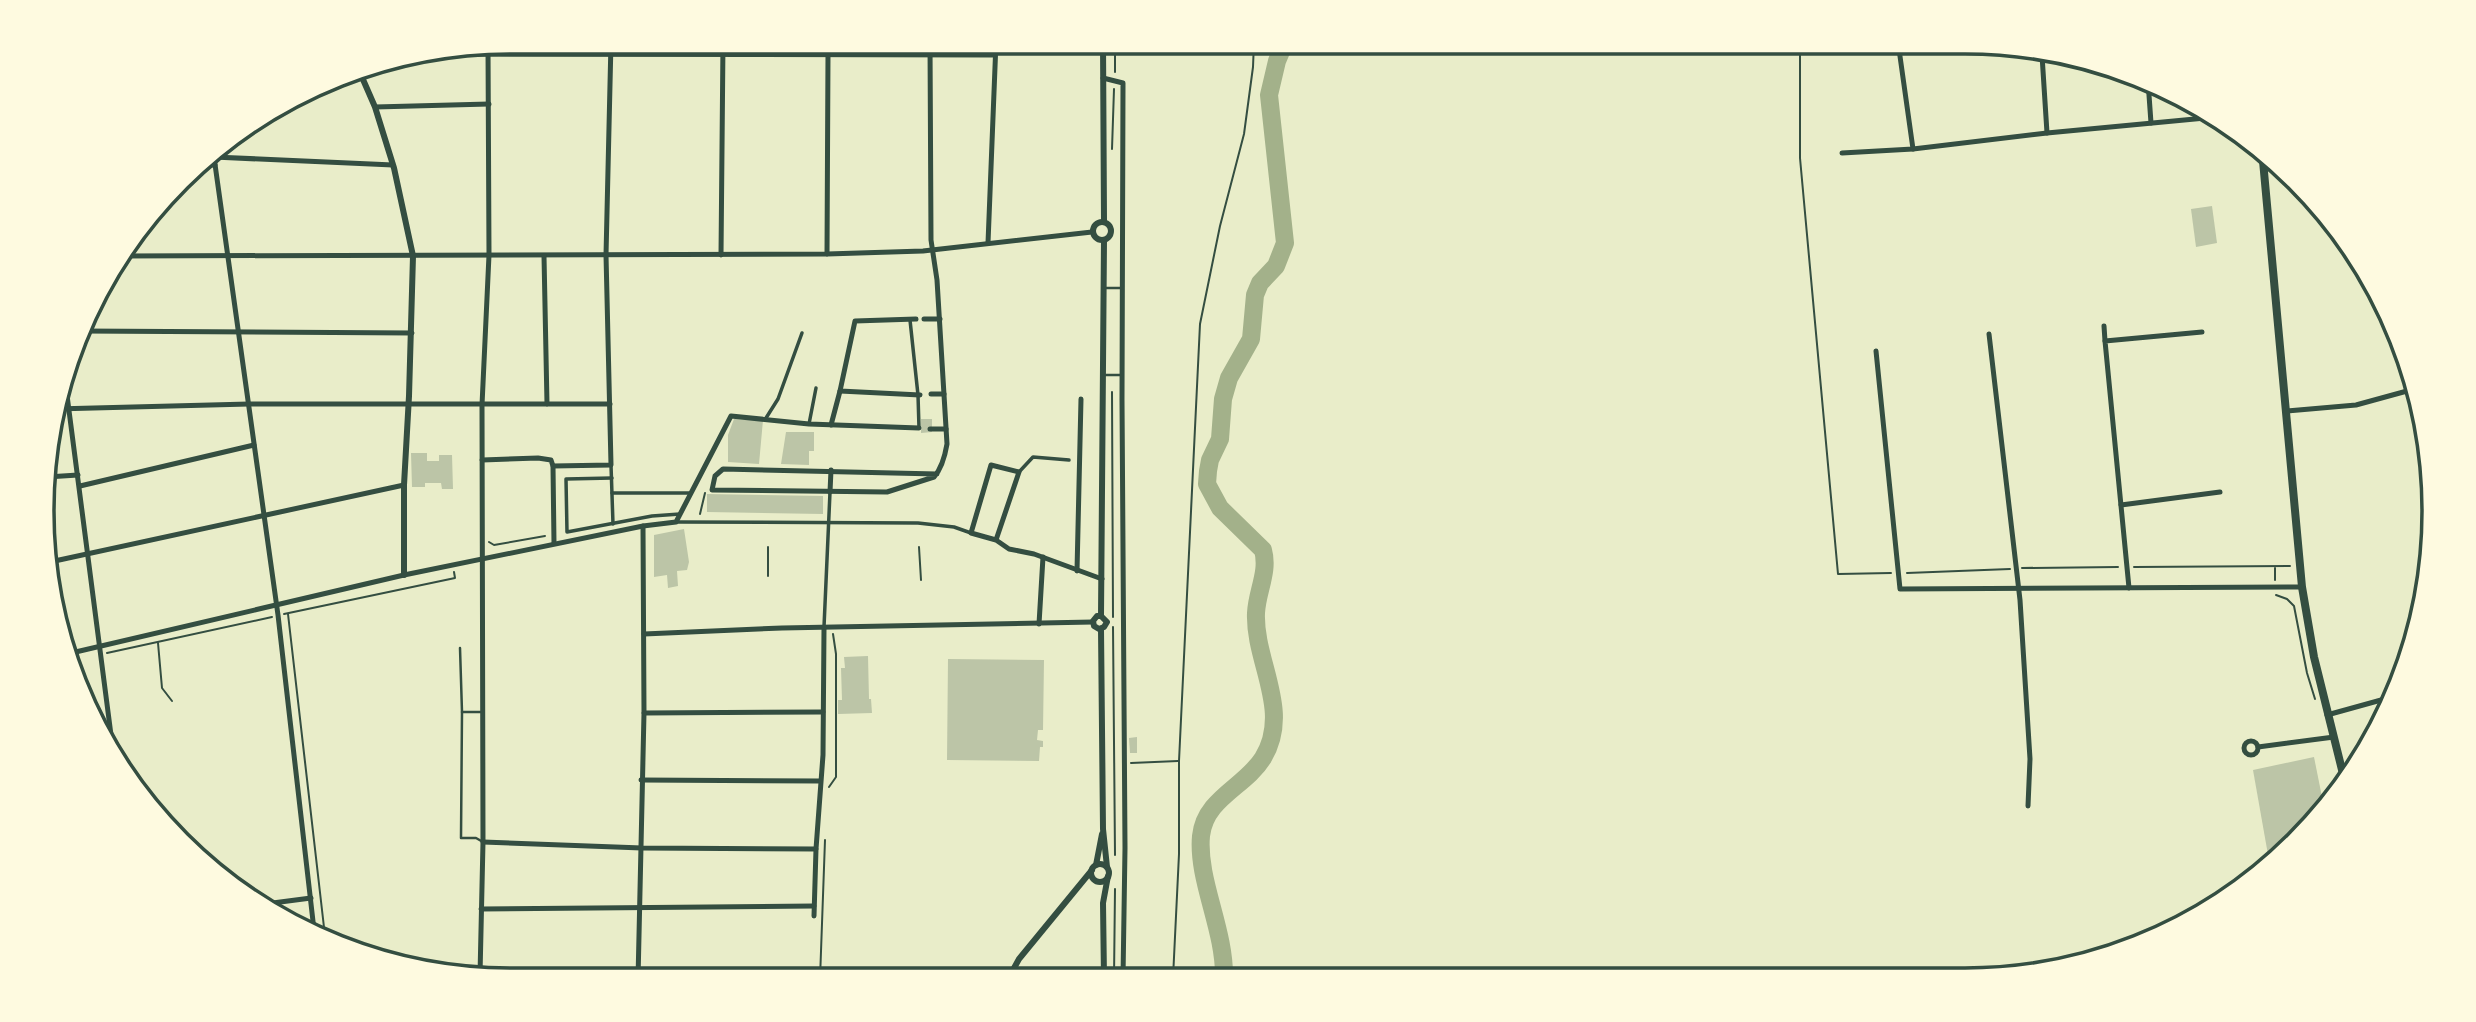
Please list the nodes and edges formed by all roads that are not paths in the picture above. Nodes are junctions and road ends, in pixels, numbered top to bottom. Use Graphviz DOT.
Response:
graph roads {
  1 [pos="488,54"];
  2 [pos="511,54"];
  3 [pos="611,54"];
  4 [pos="828,54"];
  5 [pos="1104,54"];
  6 [pos="1900,54"];
  7 [pos="723,55"];
  8 [pos="929,55"];
  9 [pos="995,55"];
  10 [pos="2042,61"];
  11 [pos="363,78"];
  12 [pos="1103,78"];
  13 [pos="2149,93"];
  14 [pos="489,104"];
  15 [pos="375,107"];
  16 [pos="2199,119"];
  17 [pos="2151,123"];
  18 [pos="2047,133"];
  19 [pos="1913,149"];
  20 [pos="1842,153"];
  21 [pos="226,155"];
  22 [pos="215,165"];
  23 [pos="393,165"];
  24 [pos="2264,166"];
  25 [pos="1104,221"];
  26 [pos="1092,232"];
  27 [pos="1104,240"];
  28 [pos="988,243"];
  29 [pos="932,250"];
  30 [pos="827,254"];
  31 [pos="489,255"];
  32 [pos="606,255"];
  33 [pos="721,255"];
  34 [pos="132,256"];
  35 [pos="413,256"];
  36 [pos="544,256"];
  37 [pos="229,257"];
  38 [pos="1103,288"];
  39 [pos="1122,288"];
  40 [pos="924,319"];
  41 [pos="940,319"];
  42 [pos="913,320"];
  43 [pos="2105,326"];
  44 [pos="91,331"];
  45 [pos="2202,332"];
  46 [pos="239,333"];
  47 [pos="412,333"];
  48 [pos="802,333"];
  49 [pos="1989,334"];
  50 [pos="2105,341"];
  51 [pos="1876,351"];
  52 [pos="1103,375"];
  53 [pos="1122,375"];
  54 [pos="816,388"];
  55 [pos="840,391"];
  56 [pos="2406,391"];
  57 [pos="931,394"];
  58 [pos="944,394"];
  59 [pos="919,395"];
  60 [pos="1081,399"];
  61 [pos="68,401"];
  62 [pos="249,404"];
  63 [pos="547,404"];
  64 [pos="610,404"];
  65 [pos="482,405"];
  66 [pos="409,406"];
  67 [pos="69,409"];
  68 [pos="2287,411"];
  69 [pos="766,418"];
  70 [pos="809,424"];
  71 [pos="831,425"];
  72 [pos="919,428"];
  73 [pos="930,429"];
  74 [pos="946,429"];
  75 [pos="254,445"];
  76 [pos="482,460"];
  77 [pos="1069,460"];
  78 [pos="552,463"];
  79 [pos="611,465"];
  80 [pos="831,470"];
  81 [pos="1019,472"];
  82 [pos="937,474"];
  83 [pos="78,475"];
  84 [pos="55,476"];
  85 [pos="612,478"];
  86 [pos="404,485"];
  87 [pos="80,486"];
  88 [pos="830,492"];
  89 [pos="2220,492"];
  90 [pos="612,493"];
  91 [pos="691,493"];
  92 [pos="2121,505"];
  93 [pos="680,514"];
  94 [pos="263,515"];
  95 [pos="676,522"];
  96 [pos="829,522"];
  97 [pos="613,524"];
  98 [pos="643,526"];
  99 [pos="971,533"];
  100 [pos="996,540"];
  101 [pos="554,543"];
  102 [pos="88,554"];
  103 [pos="1043,557"];
  104 [pos="483,559"];
  105 [pos="57,561"];
  106 [pos="1077,571"];
  107 [pos="404,575"];
  108 [pos="1103,579"];
  109 [pos="2302,587"];
  110 [pos="2019,588"];
  111 [pos="2129,588"];
  112 [pos="276,606"];
  113 [pos="1101,615"];
  114 [pos="1093,622"];
  115 [pos="1039,624"];
  116 [pos="824,629"];
  117 [pos="1101,629"];
  118 [pos="644,634"];
  119 [pos="460,648"];
  120 [pos="100,651"];
  121 [pos="77,653"];
  122 [pos="2381,700"];
  123 [pos="462,712"];
  124 [pos="482,712"];
  125 [pos="823,712"];
  126 [pos="644,713"];
  127 [pos="2327,715"];
  128 [pos="110,730"];
  129 [pos="2334,737"];
  130 [pos="2258,747"];
  131 [pos="2342,769"];
  132 [pos="640,780"];
  133 [pos="820,781"];
  134 [pos="2028,806"];
  135 [pos="1103,829"];
  136 [pos="483,842"];
  137 [pos="642,848"];
  138 [pos="816,849"];
  139 [pos="1094,867"];
  140 [pos="1107,867"];
  141 [pos="1108,876"];
  142 [pos="1097,880"];
  143 [pos="1074,891"];
  144 [pos="311,898"];
  145 [pos="276,903"];
  146 [pos="1103,903"];
  147 [pos="814,906"];
  148 [pos="481,909"];
  149 [pos="641,909"];
  150 [pos="814,916"];
  151 [pos="313,923"];
  152 [pos="480,967"];
  153 [pos="639,968"];
  154 [pos="1014,968"];
  155 [pos="1104,968"];
  156 [pos="1123,968"];
  1 -- 14 [label="street"];
  2 -- 3 [label="street"];
  3 -- 7 [label="street"];
  3 -- 32 [label="street"];
  4 -- 7 [label="street"];
  4 -- 8 [label="street"];
  4 -- 30 [label="street"];
  5 -- 12 [label="street"];
  6 -- 19 [label="street"];
  7 -- 33 [label="street"];
  8 -- 9 [label="street"];
  8 -- 29 [label="street"];
  9 -- 28 [label="street"];
  10 -- 18 [label="street"];
  11 -- 15 [label="street"];
  12 -- 25 [label="street"];
  12 -- 39 [label="street"];
  13 -- 17 [label="street"];
  14 -- 15 [label="street"];
  14 -- 31 [label="street"];
  15 -- 23 [label="street"];
  16 -- 17 [label="street"];
  17 -- 18 [label="street"];
  18 -- 19 [label="street"];
  19 -- 20 [label="street"];
  21 -- 23 [label="street"];
  22 -- 37 [label="street"];
  23 -- 35 [label="street"];
  24 -- 68 [label="main road"];
  25 -- 26 [label="street"];
  25 -- 27 [label="street"];
  26 -- 27 [label="street"];
  26 -- 28 [label="street"];
  27 -- 38 [label="street"];
  28 -- 29 [label="street"];
  29 -- 30 [label="street"];
  29 -- 41 [label="street"];
  30 -- 33 [label="street"];
  31 -- 35 [label="street"];
  31 -- 36 [label="street"];
  31 -- 65 [label="street"];
  32 -- 33 [label="street"];
  32 -- 36 [label="street"];
  32 -- 64 [label="street"];
  34 -- 37 [label="street"];
  35 -- 37 [label="street"];
  35 -- 47 [label="street"];
  36 -- 63 [label="street"];
  37 -- 46 [label="street"];
  38 -- 39 [label="lane"];
  38 -- 52 [label="street"];
  39 -- 53 [label="street"];
  40 -- 41 [label="street"];
  41 -- 58 [label="street"];
  42 -- 55 [label="street"];
  42 -- 59 [label="street"];
  43 -- 50 [label="street"];
  44 -- 46 [label="street"];
  45 -- 50 [label="street"];
  46 -- 47 [label="street"];
  46 -- 62 [label="street"];
  47 -- 66 [label="street"];
  48 -- 69 [label="street"];
  49 -- 110 [label="street"];
  50 -- 92 [label="street"];
  51 -- 110 [label="street"];
  52 -- 53 [label="lane"];
  52 -- 108 [label="street"];
  53 -- 156 [label="street"];
  54 -- 70 [label="street"];
  55 -- 59 [label="street"];
  55 -- 71 [label="street"];
  56 -- 68 [label="street"];
  57 -- 58 [label="street"];
  58 -- 74 [label="street"];
  59 -- 72 [label="street"];
  60 -- 106 [label="street"];
  61 -- 67 [label="street"];
  62 -- 66 [label="street"];
  62 -- 67 [label="street"];
  62 -- 75 [label="street"];
  63 -- 64 [label="street"];
  63 -- 65 [label="street"];
  64 -- 79 [label="street"];
  65 -- 66 [label="street"];
  65 -- 76 [label="street"];
  66 -- 86 [label="street"];
  67 -- 83 [label="street"];
  68 -- 109 [label="main road"];
  69 -- 70 [label="street"];
  69 -- 91 [label="street"];
  70 -- 71 [label="street"];
  71 -- 72 [label="street"];
  73 -- 74 [label="street"];
  74 -- 82 [label="street"];
  75 -- 87 [label="street"];
  75 -- 94 [label="street"];
  76 -- 78 [label="street"];
  76 -- 104 [label="street"];
  77 -- 81 [label="street"];
  78 -- 79 [label="street"];
  78 -- 101 [label="street"];
  79 -- 85 [label="street"];
  80 -- 82 [label="street"];
  80 -- 88 [label="street"];
  80 -- 88 [label="street"];
  81 -- 99 [label="street"];
  81 -- 100 [label="street"];
  82 -- 88 [label="street"];
  83 -- 84 [label="street"];
  83 -- 87 [label="street"];
  85 -- 90 [label="street"];
  85 -- 97 [label="street"];
  86 -- 94 [label="street"];
  86 -- 107 [label="street"];
  87 -- 102 [label="street"];
  88 -- 96 [label="street"];
  89 -- 92 [label="street"];
  90 -- 91 [label="street"];
  90 -- 97 [label="street"];
  91 -- 93 [label="street"];
  92 -- 111 [label="street"];
  93 -- 95 [label="street"];
  93 -- 97 [label="street"];
  94 -- 102 [label="street"];
  94 -- 112 [label="street"];
  95 -- 96 [label="street"];
  95 -- 98 [label="street"];
  96 -- 99 [label="street"];
  96 -- 116 [label="street"];
  98 -- 101 [label="street"];
  98 -- 118 [label="street"];
  99 -- 100 [label="street"];
  100 -- 103 [label="street"];
  101 -- 104 [label="street"];
  102 -- 105 [label="street"];
  102 -- 120 [label="street"];
  103 -- 106 [label="street"];
  103 -- 115 [label="street"];
  104 -- 107 [label="street"];
  104 -- 124 [label="street"];
  106 -- 108 [label="street"];
  107 -- 112 [label="street"];
  108 -- 113 [label="street"];
  109 -- 111 [label="street"];
  109 -- 127 [label="main road"];
  110 -- 111 [label="street"];
  110 -- 134 [label="street"];
  112 -- 120 [label="street"];
  112 -- 144 [label="street"];
  113 -- 114 [label="street"];
  113 -- 117 [label="street"];
  114 -- 115 [label="street"];
  114 -- 117 [label="street"];
  115 -- 116 [label="street"];
  116 -- 118 [label="street"];
  116 -- 125 [label="street"];
  117 -- 135 [label="street"];
  118 -- 126 [label="street"];
  119 -- 123 [label="lane"];
  120 -- 121 [label="street"];
  120 -- 128 [label="street"];
  122 -- 127 [label="street"];
  123 -- 124 [label="lane"];
  123 -- 136 [label="lane"];
  124 -- 136 [label="street"];
  125 -- 126 [label="street"];
  125 -- 133 [label="street"];
  126 -- 132 [label="street"];
  127 -- 129 [label="main road"];
  129 -- 130 [label="street"];
  129 -- 131 [label="main road"];
  132 -- 133 [label="street"];
  132 -- 137 [label="street"];
  133 -- 138 [label="street"];
  135 -- 139 [label="street"];
  135 -- 140 [label="street"];
  136 -- 137 [label="street"];
  136 -- 148 [label="street"];
  137 -- 138 [label="street"];
  137 -- 149 [label="street"];
  138 -- 147 [label="street"];
  139 -- 140 [label="street"];
  139 -- 142 [label="street"];
  139 -- 143 [label="street"];
  140 -- 141 [label="street"];
  141 -- 142 [label="street"];
  141 -- 146 [label="street"];
  142 -- 143 [label="street"];
  142 -- 146 [label="street"];
  143 -- 154 [label="street"];
  144 -- 145 [label="street"];
  144 -- 151 [label="street"];
  146 -- 155 [label="street"];
  147 -- 149 [label="street"];
  147 -- 150 [label="street"];
  148 -- 149 [label="street"];
  148 -- 152 [label="street"];
  149 -- 153 [label="street"];
}
